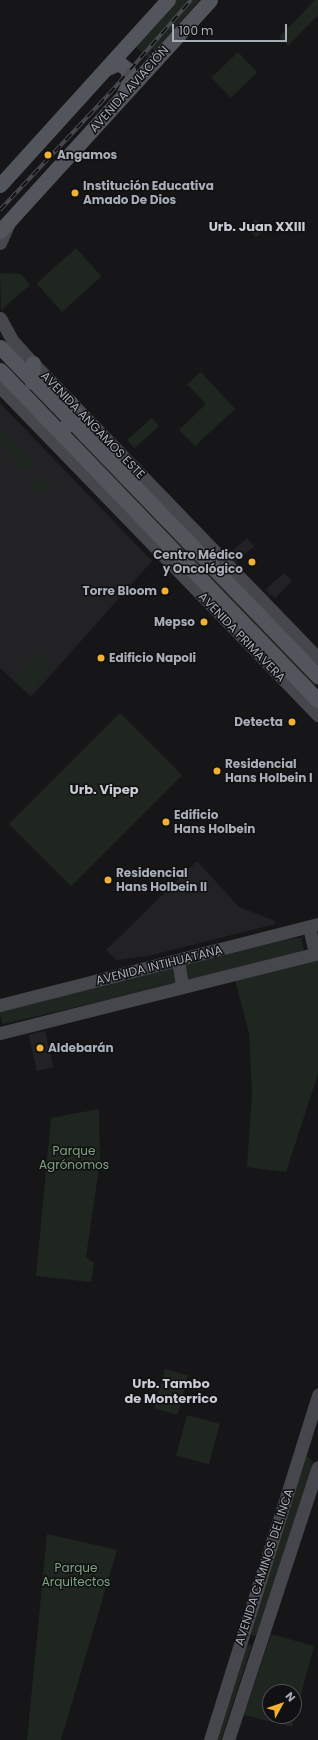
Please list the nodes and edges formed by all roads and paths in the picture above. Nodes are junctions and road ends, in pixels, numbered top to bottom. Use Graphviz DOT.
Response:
graph roads {
  1 [pos="168,0"];
  2 [pos="210,0"];
  3 [pos="106,68"];
  4 [pos="119,100"];
  5 [pos="0,185"];
  6 [pos="10,220"];
  7 [pos="0,232"];
  8 [pos="0,243"];
  9 [pos="0,318"];
  10 [pos="0,347"];
  11 [pos="33,363"];
  12 [pos="4,365"];
  13 [pos="32,382"];
  14 [pos="0,387"];
  15 [pos="70,402"];
  16 [pos="66,427"];
  17 [pos="188,533"];
  18 [pos="169,555"];
  19 [pos="318,658"];
  20 [pos="318,676"];
  21 [pos="318,700"];
  22 [pos="318,715"];
  23 [pos="314,925"];
  24 [pos="316,953"];
  25 [pos="178,960"];
  26 [pos="128,971"];
  27 [pos="182,986"];
  28 [pos="0,996"];
  29 [pos="0,1006"];
  30 [pos="0,1032"];
  31 [pos="318,1395"];
  32 [pos="318,1467"];
  33 [pos="243,1636"];
  34 [pos="260,1642"];
  35 [pos="210,1740"];
  36 [pos="228,1740"];
  1 -- 3 [label="main road"];
  2 -- 4 [label="main road, AVENIDA AVIACIÓN"];
  3 -- 4 [label="main road"];
  3 -- 5 [label="main road"];
  4 -- 6 [label="main road, AVENIDA AVIACIÓN"];
  6 -- 7 [label="main road, AVENIDA AVIACIÓN"];
  6 -- 8 [label="main road"];
  9 -- 11 [label="main road, AVENIDA ANGAMOS ESTE"];
  10 -- 12 [label="main road, AVENIDA ANGAMOS ESTE"];
  11 -- 13 [label="main road"];
  11 -- 15 [label="main road, AVENIDA ANGAMOS ESTE"];
  12 -- 13 [label="main road, AVENIDA ANGAMOS ESTE"];
  12 -- 16 [label="main road, AVENIDA ANGAMOS ESTE"];
  13 -- 16 [label="main road, AVENIDA ANGAMOS ESTE"];
  14 -- 18 [label="main road"];
  15 -- 16 [label="main road"];
  15 -- 17 [label="main road, AVENIDA ANGAMOS ESTE"];
  16 -- 17 [label="main road, AVENIDA ANGAMOS ESTE"];
  16 -- 18 [label="main road, AVENIDA ANGAMOS ESTE"];
  17 -- 19 [label="main road"];
  17 -- 20 [label="main road"];
  18 -- 21 [label="main road, AVENIDA PRIMAVERA"];
  18 -- 22 [label="main road, AVENIDA PRIMAVERA"];
  23 -- 24 [label="main road"];
  23 -- 25 [label="main road, AVENIDA INTIHUATANA"];
  24 -- 27 [label="main road"];
  25 -- 26 [label="main road, AVENIDA INTIHUATANA"];
  25 -- 27 [label="main road"];
  26 -- 28 [label="main road"];
  26 -- 29 [label="main road, AVENIDA INTIHUATANA"];
  27 -- 30 [label="main road"];
  31 -- 33 [label="main road, AVENIDA CAMINOS DEL INCA"];
  32 -- 34 [label="main road, AVENIDA CAMINOS DEL INCA"];
  33 -- 34 [label="main road"];
  33 -- 35 [label="main road, AVENIDA CAMINOS DEL INCA"];
  34 -- 36 [label="main road, AVENIDA CAMINOS DEL INCA"];
}
